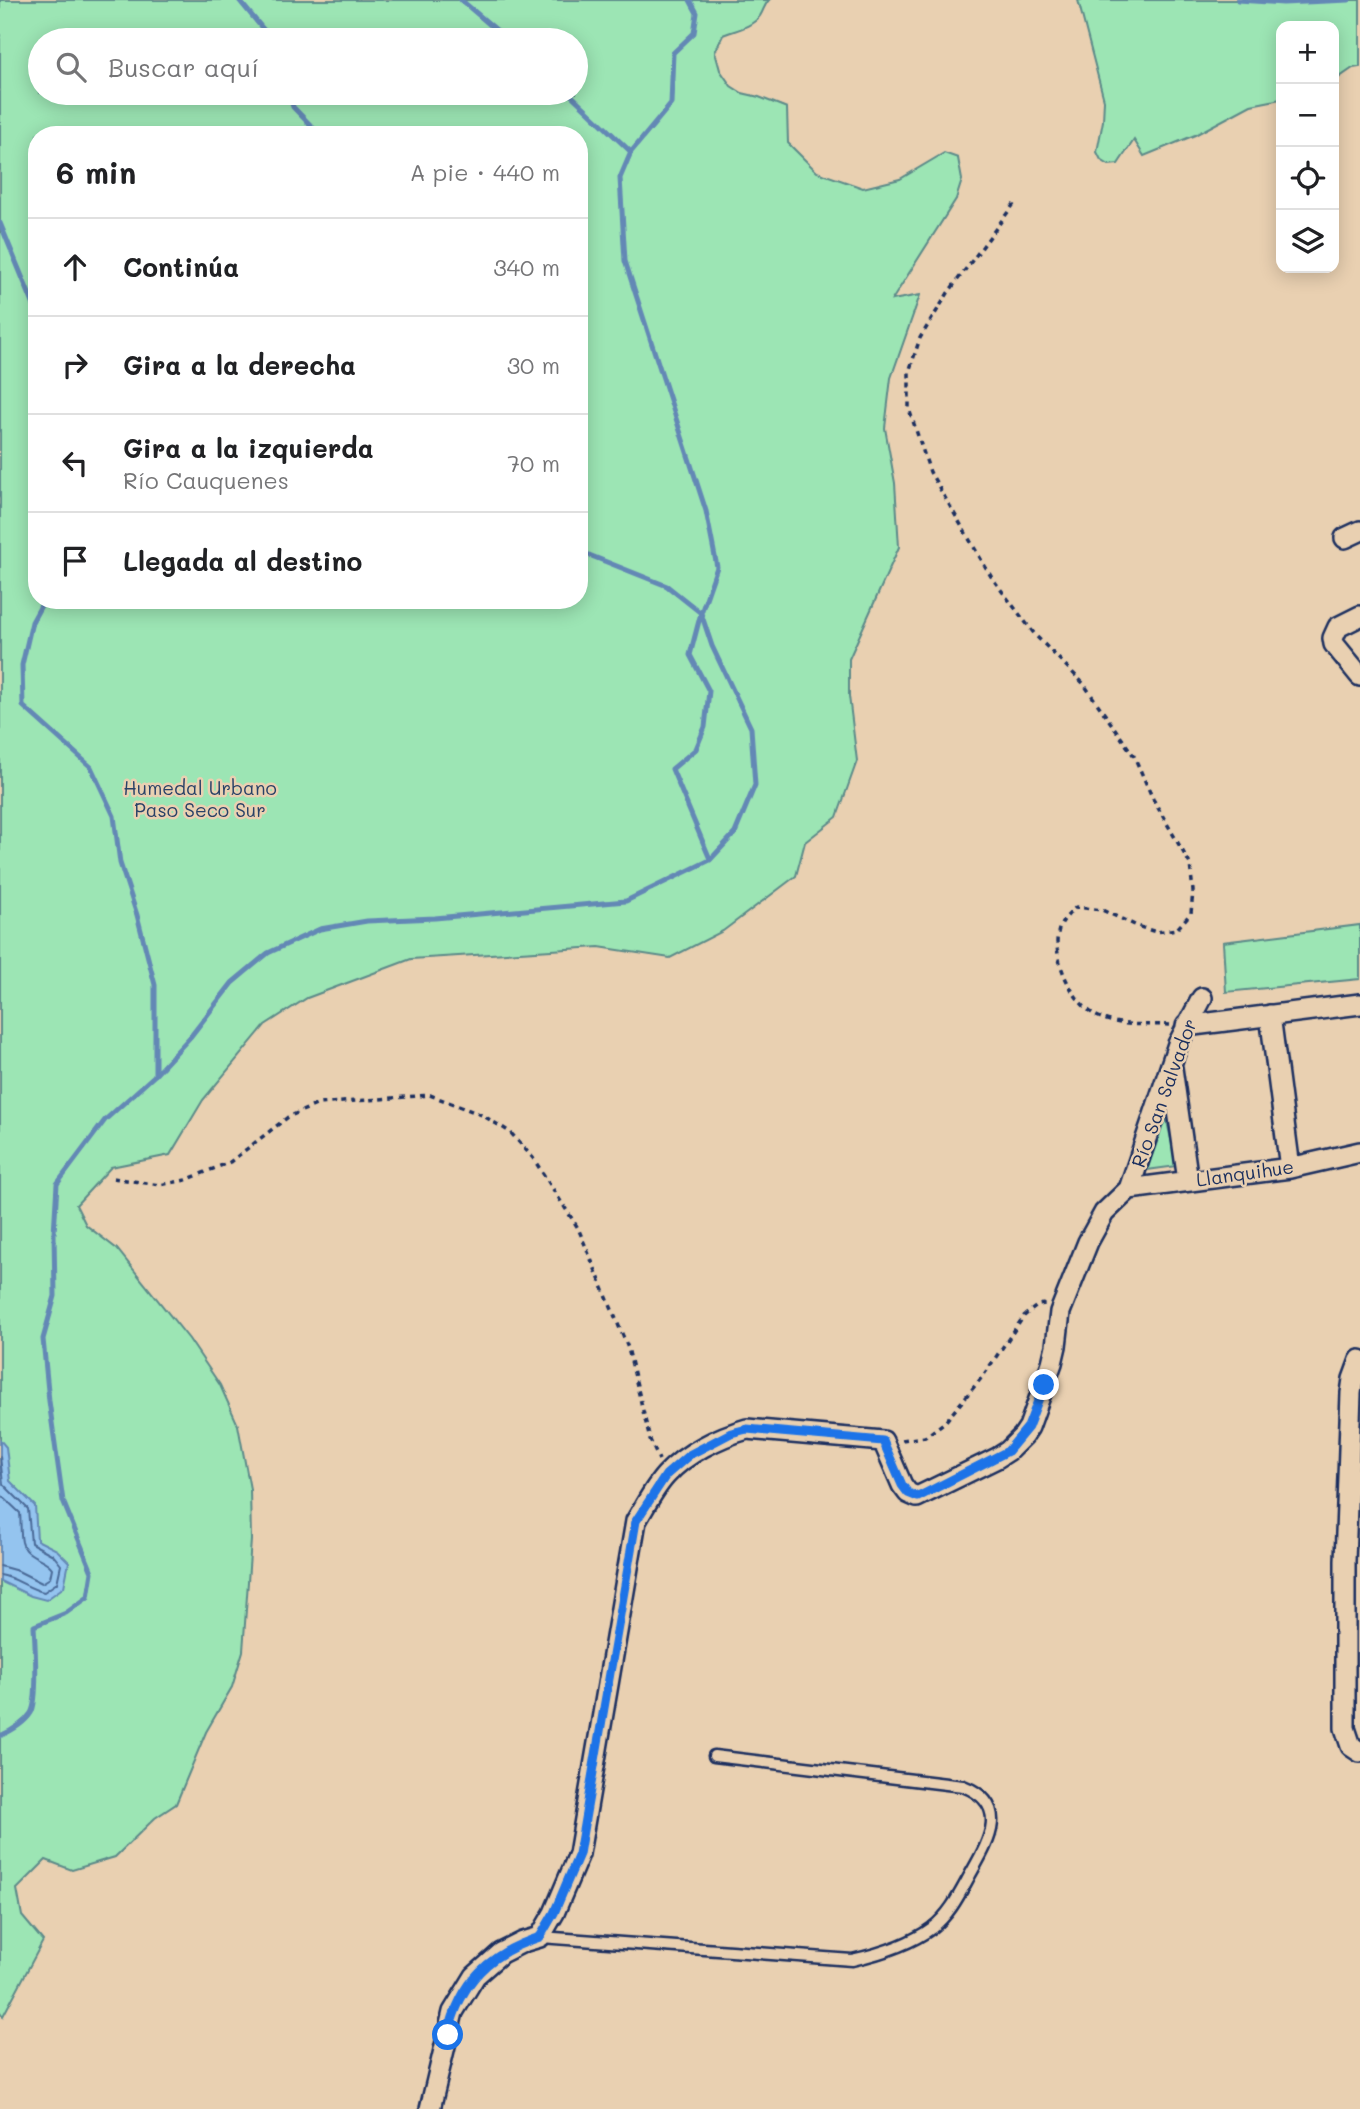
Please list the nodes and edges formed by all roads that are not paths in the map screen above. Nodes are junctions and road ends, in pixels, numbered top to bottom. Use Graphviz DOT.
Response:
graph roads {
  1 [pos="1360,616"];
  2 [pos="1360,676"];
  3 [pos="1202,998"];
  4 [pos="1360,1004"];
  5 [pos="1270,1015"];
  6 [pos="1186,1026"];
  7 [pos="1171,1062"];
  8 [pos="1360,1152"];
  9 [pos="1290,1168"];
  10 [pos="1188,1181"];
  11 [pos="1129,1189"];
  12 [pos="1359,1364"];
  13 [pos="1354,1468"];
  14 [pos="1352,1561"];
  15 [pos="1352,1653"];
  16 [pos="1360,1752"];
  17 [pos="713,1756"];
  18 [pos="540,1937"];
  19 [pos="430,2109"];
  1 -- 2 [label="street"];
  3 -- 6 [label="street, Río San Salvador"];
  4 -- 5 [label="street"];
  5 -- 6 [label="street"];
  5 -- 9 [label="street"];
  6 -- 7 [label="street, Río San Salvador"];
  7 -- 10 [label="street"];
  7 -- 11 [label="street, Río San Salvador"];
  8 -- 9 [label="street, Llanquihue"];
  9 -- 10 [label="street, Llanquihue"];
  10 -- 11 [label="street, Llanquihue"];
  11 -- 18 [label="street"];
  12 -- 13 [label="street"];
  13 -- 14 [label="street"];
  14 -- 15 [label="street"];
  15 -- 16 [label="street"];
  17 -- 18 [label="lane"];
  18 -- 19 [label="street"];
}
